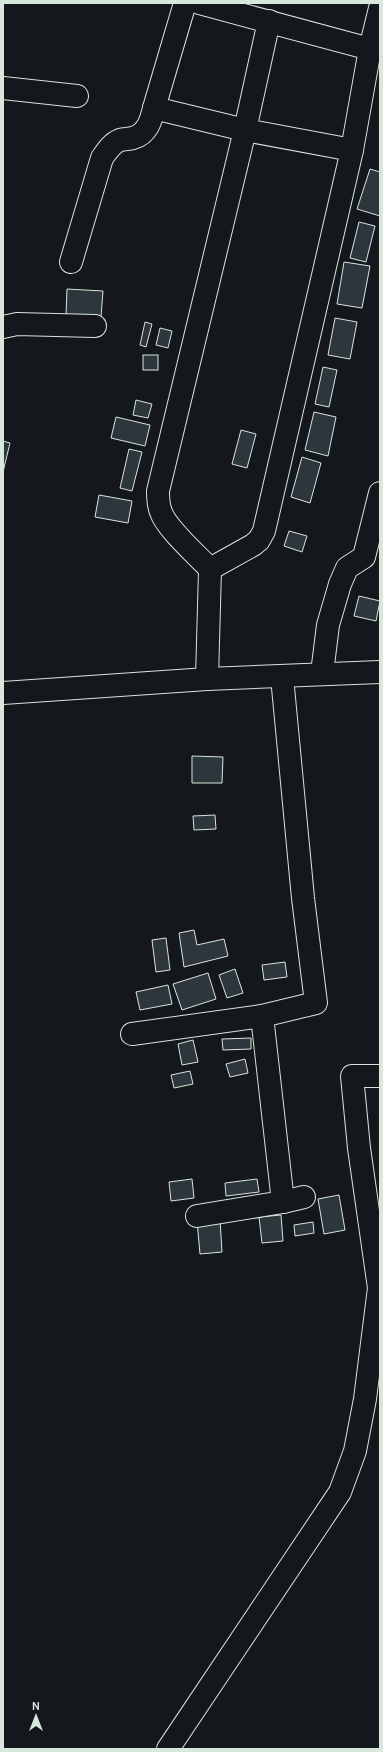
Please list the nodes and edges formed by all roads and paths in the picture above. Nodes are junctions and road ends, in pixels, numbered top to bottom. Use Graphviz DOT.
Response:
graph roads {
  1 [pos="185,3"];
  2 [pos="199,3"];
  3 [pos="380,8"];
  4 [pos="269,22"];
  5 [pos="370,49"];
  6 [pos="3,88"];
  7 [pos="77,96"];
  8 [pos="154,108"];
  9 [pos="245,130"];
  10 [pos="352,150"];
  11 [pos="71,262"];
  12 [pos="95,326"];
  13 [pos="3,327"];
  14 [pos="380,493"];
  15 [pos="210,569"];
  16 [pos="380,672"];
  17 [pos="322,673"];
  18 [pos="282,677"];
  19 [pos="207,679"];
  20 [pos="3,694"];
  21 [pos="262,1016"];
  22 [pos="132,1034"];
  23 [pos="380,1076"];
  24 [pos="197,1216"];
  25 [pos="380,1288"];
  26 [pos="168,1749"];
  1 -- 8 [label="street"];
  2 -- 4 [label="street"];
  3 -- 5 [label="street"];
  4 -- 5 [label="street"];
  4 -- 9 [label="street"];
  5 -- 10 [label="street"];
  6 -- 7 [label="street"];
  8 -- 9 [label="street"];
  8 -- 11 [label="street"];
  9 -- 10 [label="street"];
  9 -- 15 [label="street"];
  10 -- 15 [label="street"];
  12 -- 13 [label="street"];
  14 -- 17 [label="street"];
  15 -- 19 [label="street"];
  16 -- 17 [label="street"];
  17 -- 18 [label="street"];
  18 -- 19 [label="street"];
  18 -- 21 [label="street"];
  19 -- 20 [label="street"];
  21 -- 22 [label="street"];
  21 -- 24 [label="street"];
  23 -- 25 [label="street"];
  25 -- 26 [label="street"];
}
